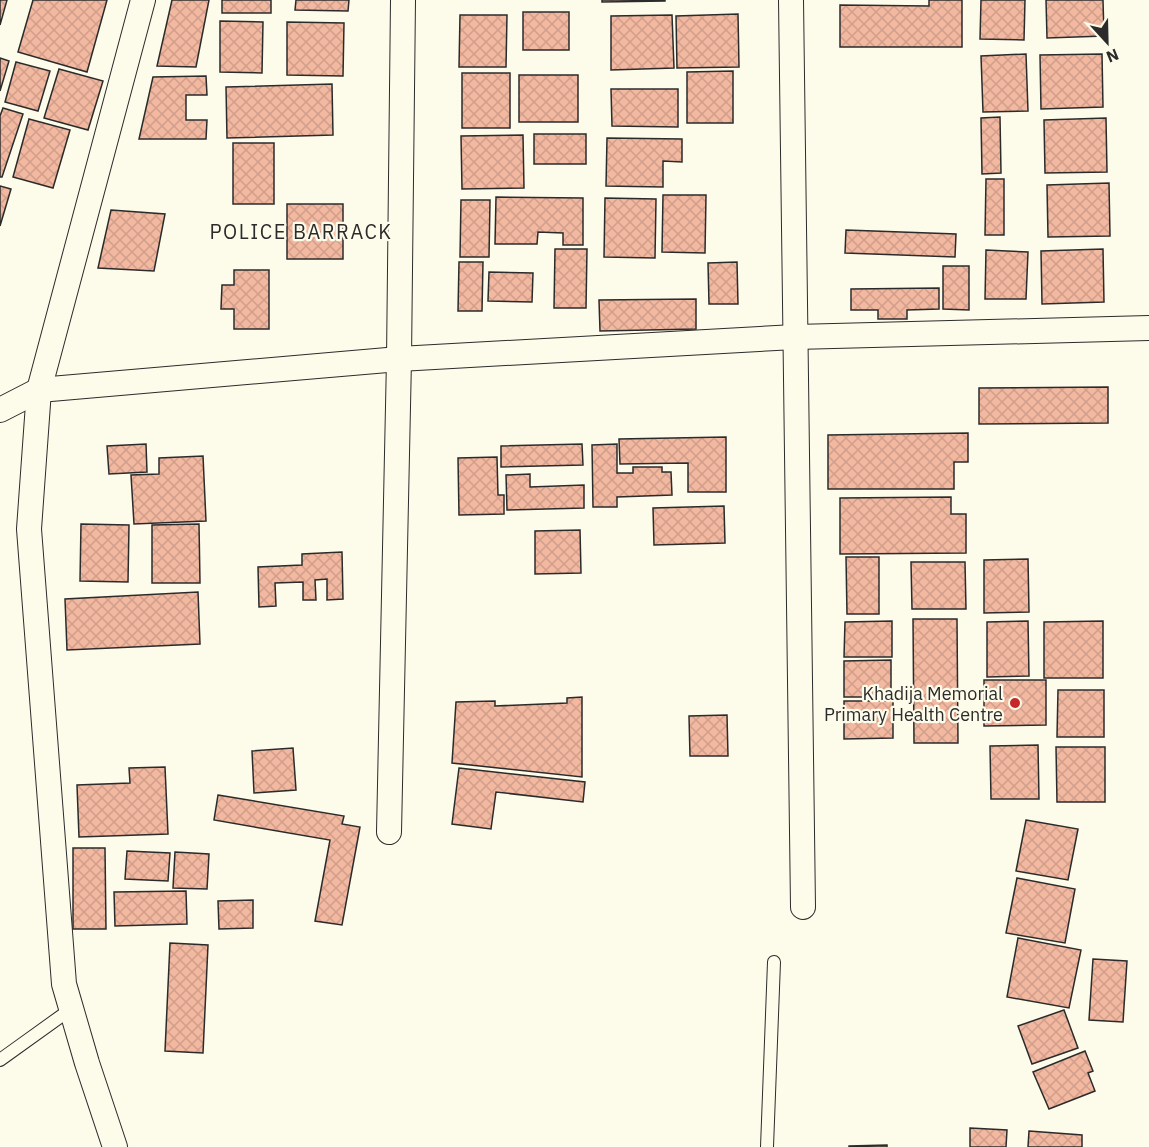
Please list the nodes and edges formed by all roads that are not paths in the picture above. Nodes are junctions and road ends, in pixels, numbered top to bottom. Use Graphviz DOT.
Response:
graph roads {
  1 [pos="144,0"];
  2 [pos="403,0"];
  3 [pos="791,0"];
  4 [pos="1149,328"];
  5 [pos="795,337"];
  6 [pos="399,359"];
  7 [pos="39,390"];
  8 [pos="0,410"];
  9 [pos="390,832"];
  10 [pos="803,907"];
  11 [pos="774,962"];
  12 [pos="71,1009"];
  13 [pos="0,1060"];
  14 [pos="115,1147"];
  15 [pos="767,1147"];
  1 -- 7 [label="street"];
  2 -- 6 [label="street"];
  3 -- 5 [label="street"];
  4 -- 5 [label="street"];
  5 -- 6 [label="street"];
  5 -- 10 [label="street"];
  6 -- 7 [label="street"];
  6 -- 9 [label="street"];
  7 -- 8 [label="street"];
  7 -- 12 [label="street"];
  11 -- 15 [label="lane"];
  12 -- 13 [label="lane"];
  12 -- 14 [label="street"];
}
